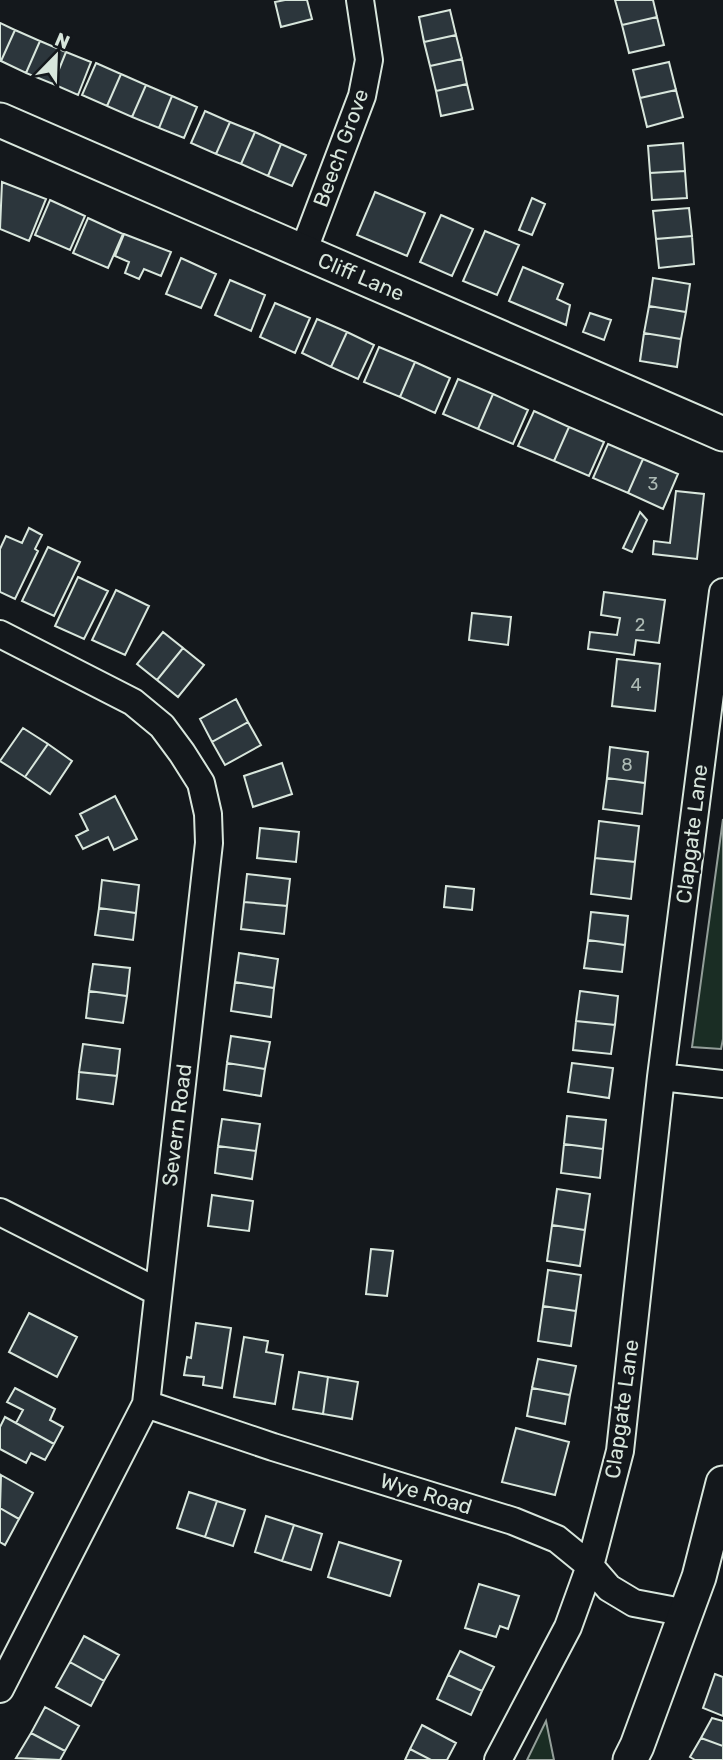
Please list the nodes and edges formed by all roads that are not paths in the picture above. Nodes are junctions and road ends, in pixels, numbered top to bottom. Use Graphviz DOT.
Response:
graph roads {
  1 [pos="360,0"];
  2 [pos="0,120"];
  3 [pos="303,252"];
  4 [pos="723,434"];
  5 [pos="723,592"];
  6 [pos="0,634"];
  7 [pos="661,1077"];
  8 [pos="723,1084"];
  9 [pos="0,1212"];
  10 [pos="158,1292"];
  11 [pos="146,1404"];
  12 [pos="723,1483"];
  13 [pos="590,1566"];
  14 [pos="687,1614"];
  15 [pos="0,1689"];
  16 [pos="498,1760"];
  17 [pos="630,1760"];
  1 -- 3 [label="street, Beech Grove"];
  2 -- 3 [label="street, Cliff Lane"];
  3 -- 4 [label="street, Cliff Lane"];
  5 -- 7 [label="street, Clapgate Lane"];
  6 -- 10 [label="street, Severn Road"];
  7 -- 8 [label="street"];
  7 -- 13 [label="street, Clapgate Lane"];
  9 -- 10 [label="street"];
  10 -- 11 [label="street, Severn Road"];
  11 -- 13 [label="street, Wye Road"];
  11 -- 15 [label="street, Severn Road"];
  12 -- 14 [label="street"];
  13 -- 14 [label="street, Wye Road"];
  13 -- 16 [label="street, Clapgate Lane"];
  14 -- 17 [label="street"];
}
